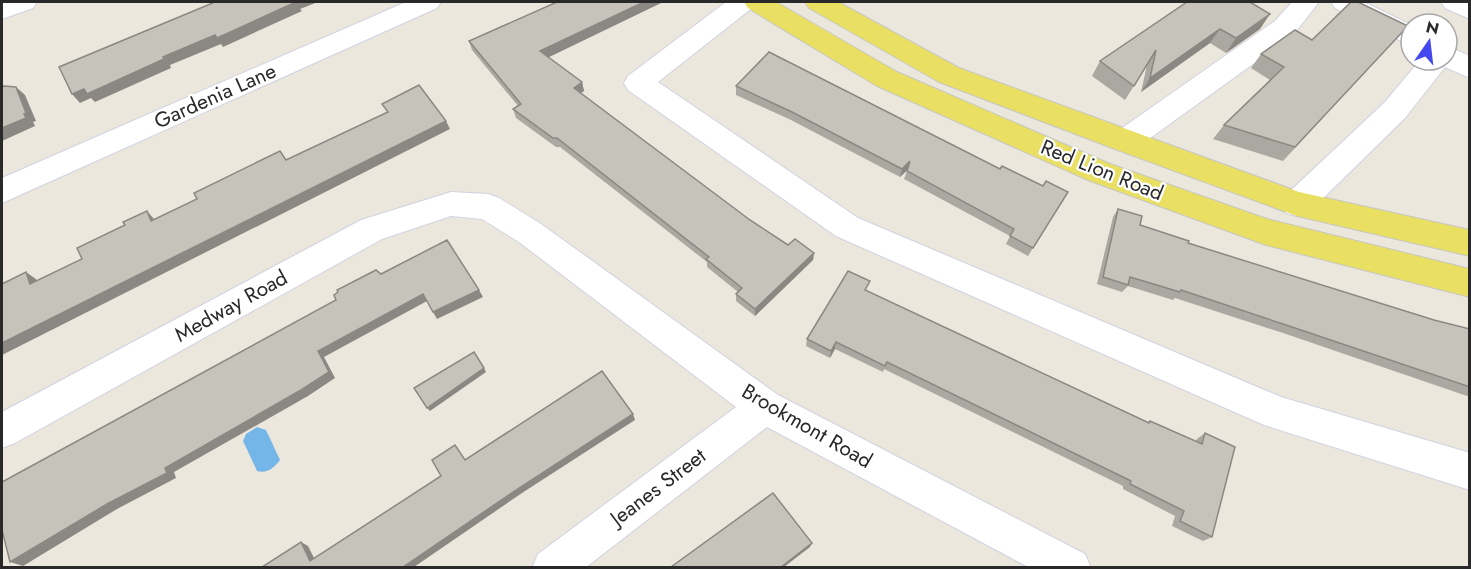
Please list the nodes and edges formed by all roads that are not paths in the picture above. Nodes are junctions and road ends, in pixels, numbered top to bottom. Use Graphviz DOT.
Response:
graph roads {
  1 [pos="24,2"];
  2 [pos="429,2"];
  3 [pos="743,2"];
  4 [pos="757,2"];
  5 [pos="818,2"];
  6 [pos="1306,2"];
  7 [pos="1344,2"];
  8 [pos="1454,2"];
  9 [pos="2,10"];
  10 [pos="1470,10"];
  11 [pos="1257,12"];
  12 [pos="1284,28"];
  13 [pos="1399,31"];
  14 [pos="1425,72"];
  15 [pos="1125,141"];
  16 [pos="2,191"];
  17 [pos="1297,204"];
  18 [pos="469,205"];
  19 [pos="1470,243"];
  20 [pos="1470,283"];
  21 [pos="765,407"];
  22 [pos="2,431"];
  23 [pos="1470,472"];
  24 [pos="552,567"];
  25 [pos="1071,567"];
  1 -- 9 [label="street"];
  2 -- 16 [label="street, Gardenia Lane"];
  3 -- 23 [label="street"];
  4 -- 20 [label="main road, Red Lion Road"];
  5 -- 15 [label="main road, Red Lion Road"];
  6 -- 12 [label="street"];
  7 -- 13 [label="street"];
  8 -- 10 [label="street"];
  11 -- 12 [label="street"];
  12 -- 15 [label="street"];
  14 -- 17 [label="street"];
  15 -- 17 [label="main road, Red Lion Road"];
  17 -- 19 [label="main road, Red Lion Road"];
  18 -- 21 [label="street, Brookmont Road"];
  18 -- 22 [label="street, Medway Road"];
  21 -- 24 [label="street, Jeanes Street"];
  21 -- 25 [label="street, Brookmont Road"];
}
